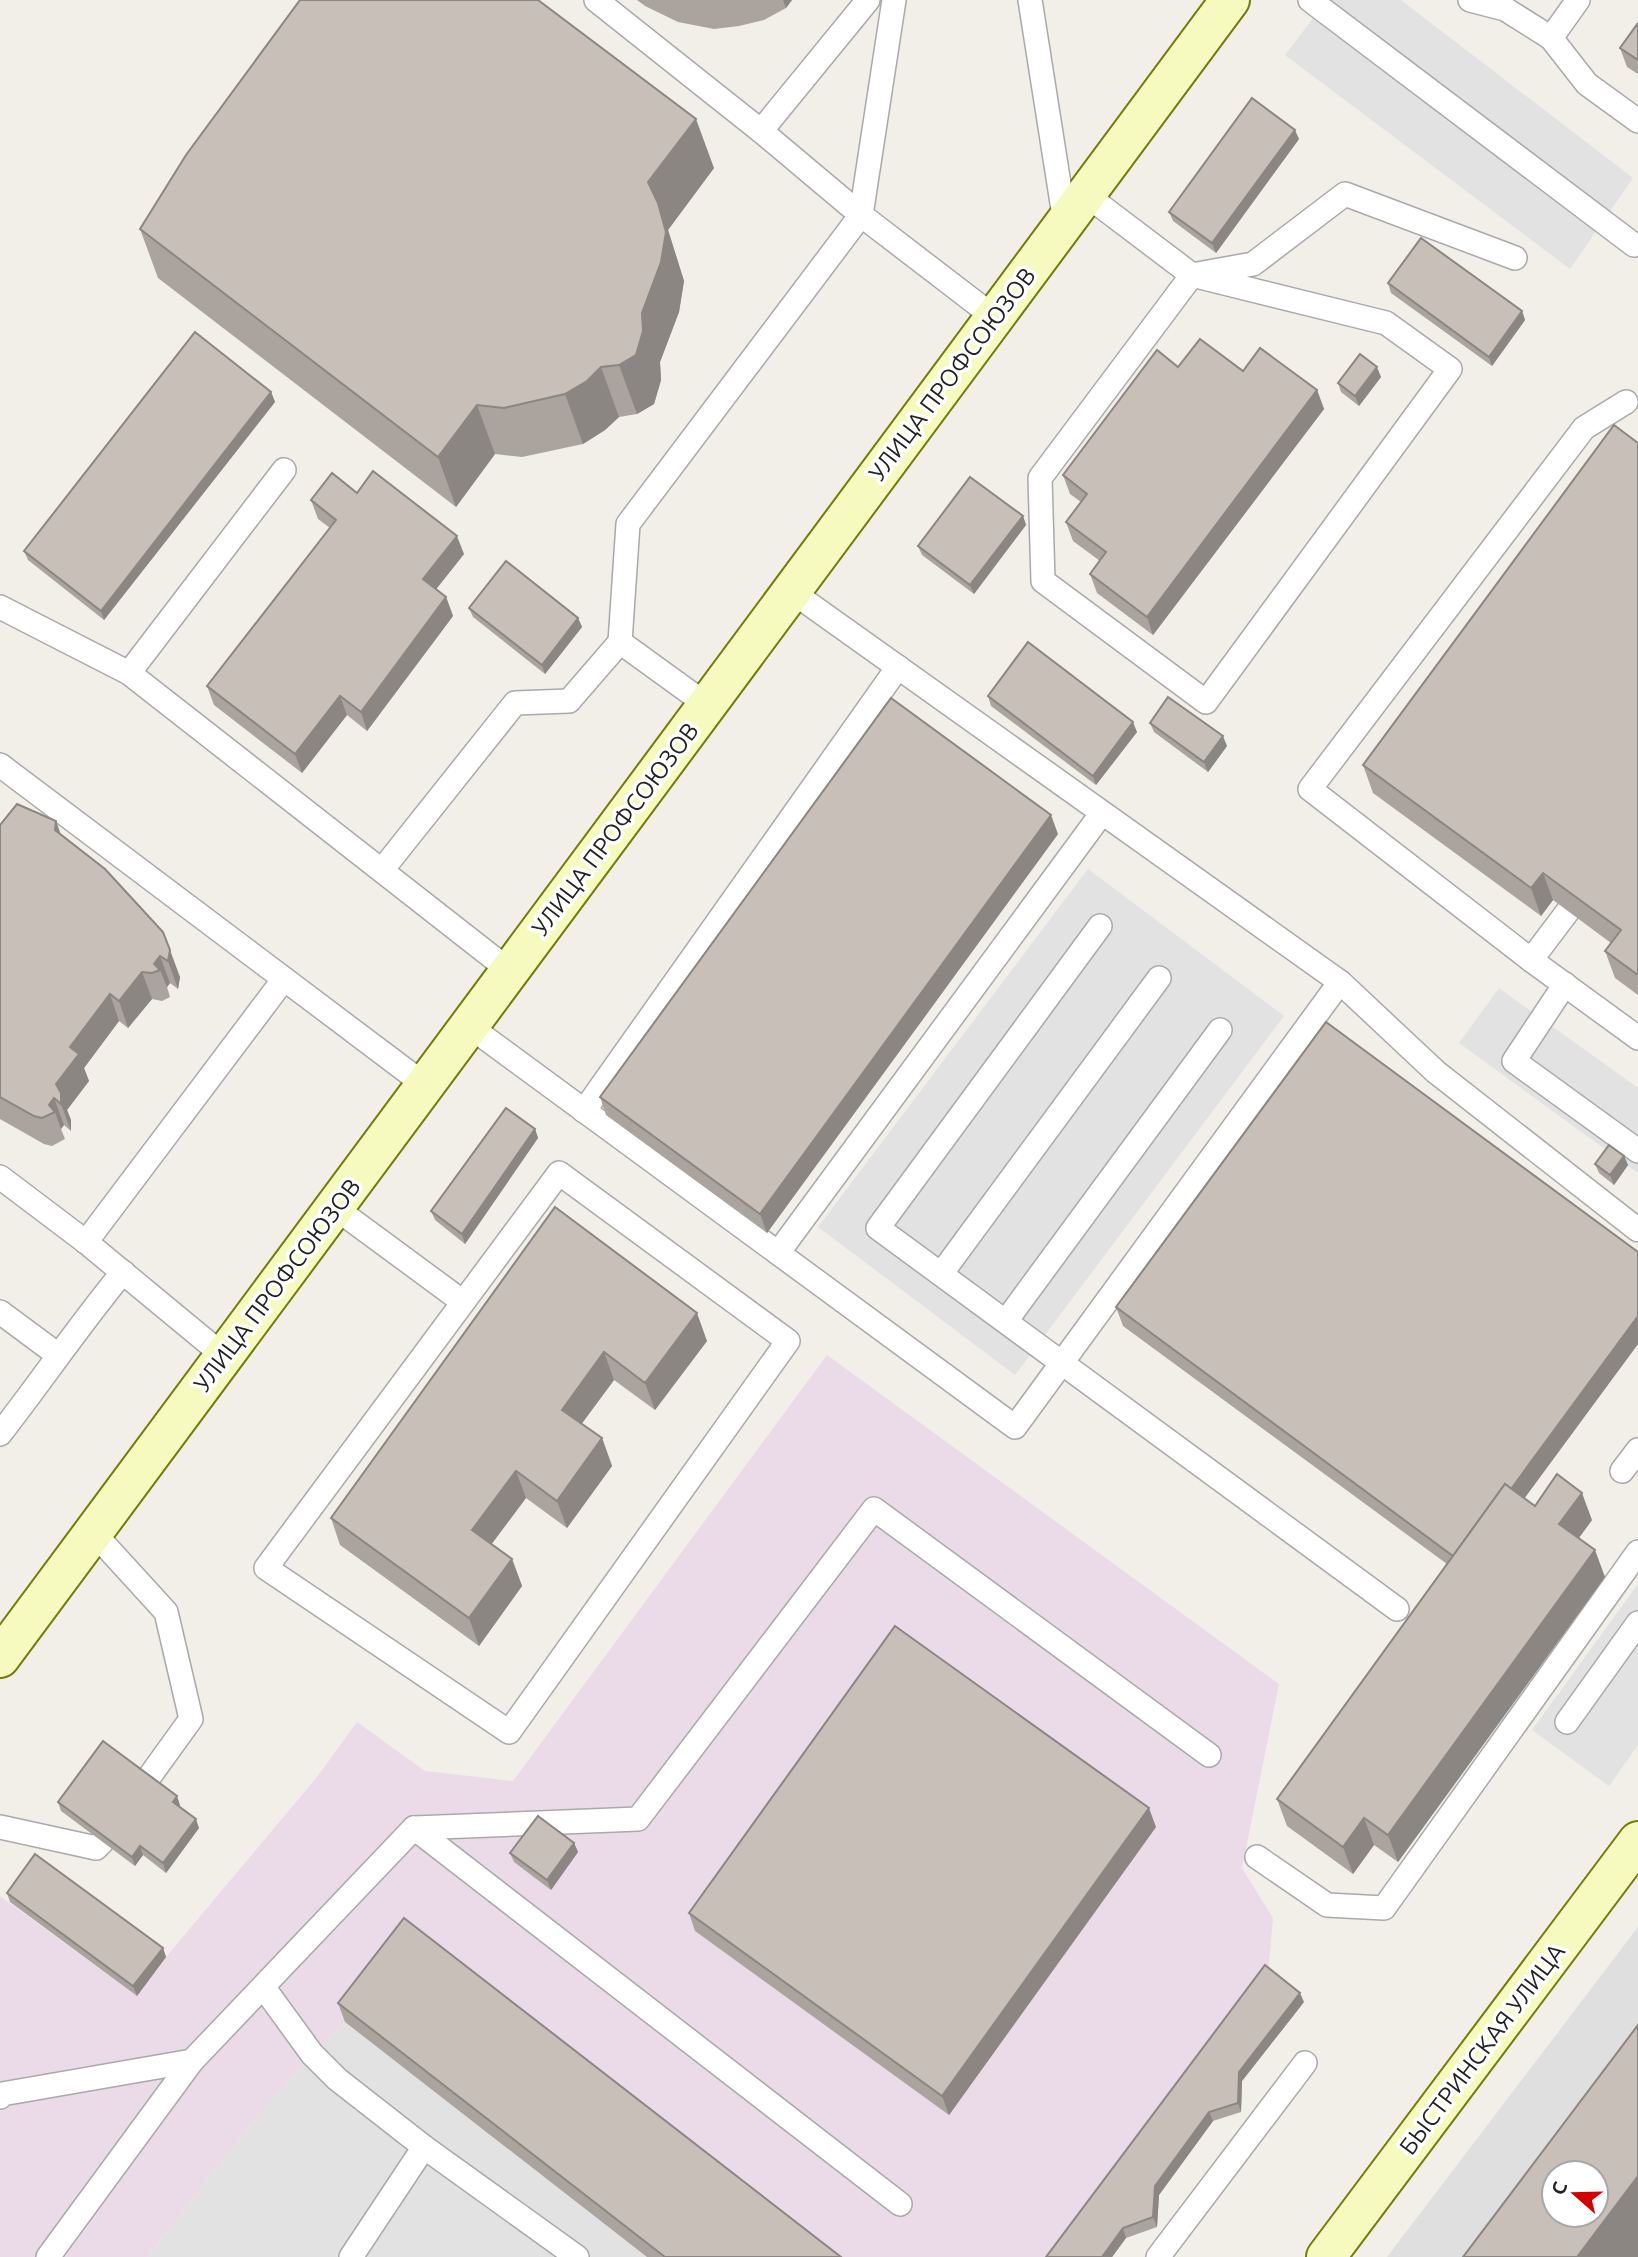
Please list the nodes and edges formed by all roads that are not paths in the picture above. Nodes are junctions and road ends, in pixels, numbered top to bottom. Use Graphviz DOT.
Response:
graph roads {
  1 [pos="596,0"];
  2 [pos="868,0"];
  3 [pos="894,0"];
  4 [pos="1030,0"];
  5 [pos="1230,0"];
  6 [pos="1310,0"];
  7 [pos="1470,0"];
  8 [pos="1578,0"];
  9 [pos="1550,38"];
  10 [pos="1638,121"];
  11 [pos="761,131"];
  12 [pos="1075,208"];
  13 [pos="861,215"];
  14 [pos="1634,245"];
  15 [pos="1515,258"];
  16 [pos="1192,275"];
  17 [pos="995,317"];
  18 [pos="1634,400"];
  19 [pos="284,470"];
  20 [pos="791,591"];
  21 [pos="0,607"];
  22 [pos="620,642"];
  23 [pos="898,667"];
  24 [pos="129,673"];
  25 [pos="707,705"];
  26 [pos="0,765"];
  27 [pos="1102,813"];
  28 [pos="382,870"];
  29 [pos="1568,911"];
  30 [pos="1100,926"];
  31 [pos="1531,960"];
  32 [pos="510,971"];
  33 [pos="1159,978"];
  34 [pos="284,979"];
  35 [pos="1340,982"];
  36 [pos="1565,984"];
  37 [pos="469,1026"];
  38 [pos="1220,1030"];
  39 [pos="1638,1038"];
  40 [pos="425,1085"];
  41 [pos="584,1111"];
  42 [pos="1638,1151"];
  43 [pos="0,1177"];
  44 [pos="334,1207"];
  45 [pos="1638,1230"];
  46 [pos="86,1242"];
  47 [pos="778,1253"];
  48 [pos="123,1272"];
  49 [pos="941,1274"];
  50 [pos="463,1302"];
  51 [pos="0,1311"];
  52 [pos="1006,1321"];
  53 [pos="58,1355"];
  54 [pos="224,1356"];
  55 [pos="1062,1363"];
  56 [pos="0,1434"];
  57 [pos="1638,1450"];
  58 [pos="1622,1471"];
  59 [pos="93,1532"];
  60 [pos="1638,1552"];
  61 [pos="1397,1609"];
  62 [pos="1638,1623"];
  63 [pos="0,1658"];
  64 [pos="1567,1722"];
  65 [pos="1209,1755"];
  66 [pos="147,1780"];
  67 [pos="0,1827"];
  68 [pos="414,1828"];
  69 [pos="102,1842"];
  70 [pos="1638,1842"];
  71 [pos="1257,1857"];
  72 [pos="264,1988"];
  73 [pos="192,2061"];
  74 [pos="1305,2063"];
  75 [pos="0,2096"];
  76 [pos="424,2147"];
  77 [pos="900,2204"];
  78 [pos="48,2257"];
  79 [pos="351,2257"];
  80 [pos="577,2257"];
  81 [pos="1158,2257"];
  82 [pos="1326,2257"];
  1 -- 11 [label="lane"];
  2 -- 11 [label="lane"];
  3 -- 13 [label="lane"];
  4 -- 12 [label="lane"];
  5 -- 12 [label="main road, УЛИЦА ПРОФСОЮЗОВ"];
  6 -- 14 [label="lane"];
  7 -- 9 [label="lane"];
  8 -- 9 [label="lane"];
  9 -- 10 [label="lane"];
  11 -- 13 [label="lane"];
  12 -- 16 [label="lane"];
  12 -- 17 [label="main road, УЛИЦА ПРОФСОЮЗОВ"];
  13 -- 17 [label="lane"];
  13 -- 22 [label="lane"];
  15 -- 16 [label="lane"];
  16 -- 16 [label="lane"];
  17 -- 20 [label="main road, УЛИЦА ПРОФСОЮЗОВ"];
  18 -- 31 [label="lane"];
  19 -- 24 [label="lane"];
  20 -- 23 [label="lane"];
  20 -- 25 [label="main road, УЛИЦА ПРОФСОЮЗОВ"];
  21 -- 24 [label="lane"];
  22 -- 25 [label="lane"];
  22 -- 28 [label="lane"];
  23 -- 27 [label="lane"];
  23 -- 41 [label="lane"];
  24 -- 28 [label="lane"];
  25 -- 32 [label="main road, УЛИЦА ПРОФСОЮЗОВ"];
  26 -- 34 [label="lane"];
  27 -- 35 [label="lane"];
  27 -- 47 [label="lane"];
  28 -- 32 [label="lane"];
  29 -- 31 [label="lane"];
  30 -- 49 [label="lane"];
  31 -- 36 [label="lane"];
  32 -- 37 [label="main road, УЛИЦА ПРОФСОЮЗОВ"];
  33 -- 49 [label="lane"];
  34 -- 40 [label="lane"];
  34 -- 46 [label="lane"];
  35 -- 45 [label="lane"];
  35 -- 55 [label="lane"];
  36 -- 39 [label="lane"];
  36 -- 42 [label="lane"];
  37 -- 40 [label="main road, УЛИЦА ПРОФСОЮЗОВ"];
  37 -- 41 [label="lane"];
  38 -- 52 [label="lane"];
  40 -- 44 [label="main road, УЛИЦА ПРОФСОЮЗОВ"];
  41 -- 47 [label="lane"];
  43 -- 46 [label="lane"];
  44 -- 50 [label="lane"];
  44 -- 54 [label="main road, УЛИЦА ПРОФСОЮЗОВ"];
  46 -- 48 [label="lane"];
  47 -- 55 [label="lane"];
  48 -- 53 [label="lane"];
  48 -- 54 [label="lane"];
  49 -- 52 [label="lane"];
  50 -- 50 [label="lane"];
  51 -- 53 [label="lane"];
  52 -- 55 [label="lane"];
  53 -- 56 [label="lane"];
  54 -- 59 [label="main road, УЛИЦА ПРОФСОЮЗОВ"];
  55 -- 61 [label="lane"];
  57 -- 58 [label="lane"];
  59 -- 63 [label="main road, УЛИЦА ПРОФСОЮЗОВ"];
  59 -- 66 [label="lane"];
  60 -- 71 [label="lane"];
  62 -- 64 [label="lane"];
  65 -- 68 [label="lane"];
  67 -- 69 [label="lane"];
  68 -- 72 [label="lane"];
  68 -- 77 [label="lane"];
  70 -- 82 [label="main road, БЫСТРИНСКАЯ УЛИЦА"];
  72 -- 73 [label="lane"];
  72 -- 76 [label="lane"];
  73 -- 75 [label="lane"];
  73 -- 78 [label="lane"];
  74 -- 81 [label="lane"];
  76 -- 79 [label="lane"];
  76 -- 80 [label="lane"];
}
